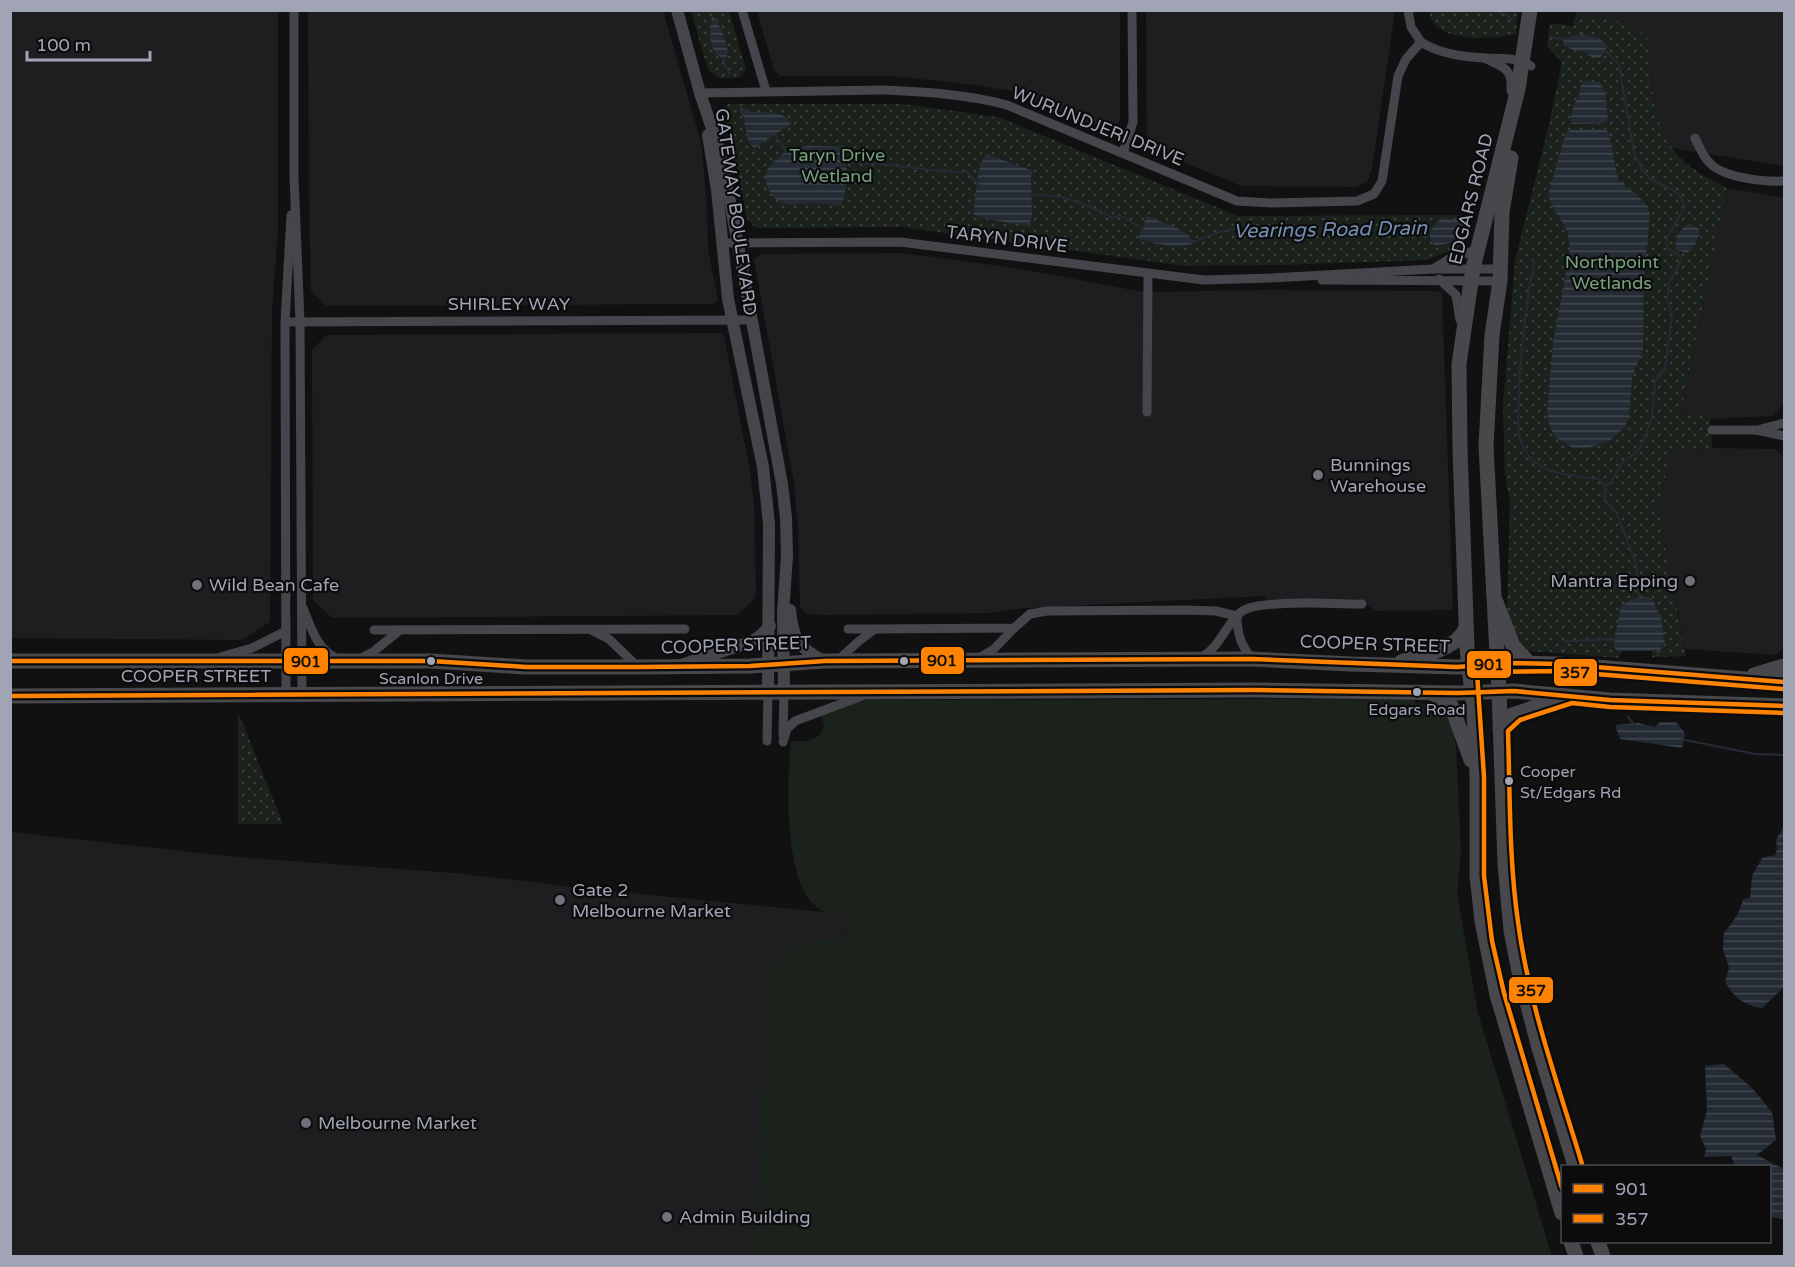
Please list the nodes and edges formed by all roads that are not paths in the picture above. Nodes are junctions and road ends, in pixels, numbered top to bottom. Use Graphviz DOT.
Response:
graph roads {
  1 [pos="294,10"];
  2 [pos="677,10"];
  3 [pos="742,10"];
  4 [pos="1132,10"];
  5 [pos="1408,10"];
  6 [pos="1530,10"];
  7 [pos="1538,10"];
  8 [pos="1421,42"];
  9 [pos="1484,58"];
  10 [pos="1527,63"];
  11 [pos="765,91"];
  12 [pos="700,93"];
  13 [pos="1695,138"];
  14 [pos="1124,153"];
  15 [pos="294,177"];
  16 [pos="1785,181"];
  17 [pos="1774,182"];
  18 [pos="1785,186"];
  19 [pos="1491,191"];
  20 [pos="738,242"];
  21 [pos="721,243"];
  22 [pos="1476,250"];
  23 [pos="1433,269"];
  24 [pos="1148,273"];
  25 [pos="1472,274"];
  26 [pos="1500,275"];
  27 [pos="1271,278"];
  28 [pos="1439,279"];
  29 [pos="751,320"];
  30 [pos="285,321"];
  31 [pos="300,321"];
  32 [pos="732,321"];
  33 [pos="1462,338"];
  34 [pos="1147,412"];
  35 [pos="1785,423"];
  36 [pos="1712,430"];
  37 [pos="1756,430"];
  38 [pos="1785,436"];
  39 [pos="778,463"];
  40 [pos="763,468"];
  41 [pos="787,582"];
  42 [pos="1493,594"];
  43 [pos="301,603"];
  44 [pos="1362,604"];
  45 [pos="1237,616"];
  46 [pos="770,626"];
  47 [pos="685,628"];
  48 [pos="1014,628"];
  49 [pos="1466,628"];
  50 [pos="848,629"];
  51 [pos="875,629"];
  52 [pos="374,630"];
  53 [pos="400,630"];
  54 [pos="588,630"];
  55 [pos="286,631"];
  56 [pos="1198,659"];
  57 [pos="1252,659"];
  58 [pos="10,661"];
  59 [pos="206,661"];
  60 [pos="294,661"];
  61 [pos="347,661"];
  62 [pos="830,661"];
  63 [pos="975,661"];
  64 [pos="1496,663"];
  65 [pos="777,664"];
  66 [pos="1530,664"];
  67 [pos="1393,665"];
  68 [pos="1469,665"];
  69 [pos="1785,666"];
  70 [pos="638,667"];
  71 [pos="674,667"];
  72 [pos="1736,678"];
  73 [pos="1785,682"];
  74 [pos="1498,691"];
  75 [pos="768,692"];
  76 [pos="784,692"];
  77 [pos="879,692"];
  78 [pos="1431,692"];
  79 [pos="1472,692"];
  80 [pos="286,695"];
  81 [pos="302,695"];
  82 [pos="1571,695"];
  83 [pos="10,696"];
  84 [pos="1785,706"];
  85 [pos="1500,729"];
  86 [pos="767,741"];
  87 [pos="1477,777"];
  88 [pos="1563,1128"];
  89 [pos="1538,1134"];
  90 [pos="1574,1165"];
  91 [pos="1561,1207"];
  1 -- 15 [label="street"];
  2 -- 12 [label="street, GATEWAY BOULEVARD"];
  3 -- 11 [label="street"];
  4 -- 14 [label="street"];
  5 -- 8 [label="street"];
  6 -- 10 [label="main road, EDGARS ROAD"];
  7 -- 10 [label="main road, EDGARS ROAD"];
  8 -- 9 [label="street"];
  8 -- 14 [label="street, WURUNDJERI DRIVE"];
  9 -- 10 [label="street"];
  9 -- 19 [label="street"];
  10 -- 19 [label="main road, EDGARS ROAD"];
  10 -- 26 [label="main road, EDGARS ROAD"];
  11 -- 12 [label="street, WURUNDJERI DRIVE"];
  11 -- 14 [label="street, WURUNDJERI DRIVE"];
  12 -- 20 [label="street, GATEWAY BOULEVARD"];
  12 -- 21 [label="street, GATEWAY BOULEVARD"];
  13 -- 17 [label="street"];
  15 -- 30 [label="street"];
  15 -- 31 [label="street"];
  16 -- 17 [label="street"];
  17 -- 18 [label="street"];
  19 -- 22 [label="main road, EDGARS ROAD"];
  20 -- 21 [label="street, TARYN DRIVE"];
  20 -- 24 [label="street, TARYN DRIVE"];
  20 -- 29 [label="street, GATEWAY BOULEVARD"];
  21 -- 32 [label="street, GATEWAY BOULEVARD"];
  22 -- 23 [label="street"];
  22 -- 25 [label="main road, EDGARS ROAD"];
  23 -- 25 [label="street, TARYN DRIVE"];
  23 -- 27 [label="street, TARYN DRIVE"];
  24 -- 27 [label="street, TARYN DRIVE"];
  24 -- 34 [label="street"];
  25 -- 26 [label="street, TARYN DRIVE"];
  25 -- 28 [label="street, TARYN DRIVE"];
  25 -- 33 [label="main road, EDGARS ROAD"];
  26 -- 42 [label="main road, EDGARS ROAD"];
  27 -- 28 [label="street, TARYN DRIVE"];
  28 -- 33 [label="street"];
  29 -- 32 [label="street, SHIRLEY WAY"];
  29 -- 39 [label="street, GATEWAY BOULEVARD"];
  30 -- 31 [label="street, SHIRLEY WAY"];
  30 -- 55 [label="street"];
  31 -- 32 [label="street, SHIRLEY WAY"];
  31 -- 43 [label="street"];
  32 -- 40 [label="street, GATEWAY BOULEVARD"];
  33 -- 49 [label="main road, EDGARS ROAD"];
  35 -- 37 [label="street"];
  36 -- 37 [label="street"];
  37 -- 38 [label="street"];
  39 -- 40 [label="street"];
  39 -- 41 [label="street, GATEWAY BOULEVARD"];
  40 -- 46 [label="street, GATEWAY BOULEVARD"];
  41 -- 62 [label="street"];
  41 -- 65 [label="street, GATEWAY BOULEVARD"];
  42 -- 64 [label="main road, EDGARS ROAD"];
  42 -- 66 [label="main road"];
  43 -- 60 [label="street"];
  43 -- 61 [label="street"];
  44 -- 45 [label="street, COOPER STREET"];
  45 -- 48 [label="street"];
  45 -- 56 [label="street"];
  45 -- 57 [label="street"];
  46 -- 65 [label="street, GATEWAY BOULEVARD"];
  46 -- 71 [label="street"];
  47 -- 54 [label="street, COOPER STREET"];
  48 -- 51 [label="street"];
  48 -- 63 [label="street"];
  49 -- 67 [label="main road"];
  49 -- 68 [label="main road, EDGARS ROAD"];
  50 -- 51 [label="street"];
  51 -- 62 [label="street, COOPER STREET"];
  52 -- 53 [label="street, COOPER STREET"];
  53 -- 54 [label="street, COOPER STREET"];
  53 -- 61 [label="street"];
  54 -- 70 [label="street, COOPER STREET"];
  55 -- 59 [label="street"];
  55 -- 60 [label="street"];
  56 -- 57 [label="main road, COOPER STREET"];
  56 -- 63 [label="main road, COOPER STREET"];
  57 -- 67 [label="main road, COOPER STREET"];
  58 -- 59 [label="main road, COOPER STREET"];
  59 -- 60 [label="main road, COOPER STREET"];
  60 -- 61 [label="main road, COOPER STREET"];
  60 -- 80 [label="street"];
  60 -- 81 [label="street"];
  61 -- 70 [label="main road, COOPER STREET"];
  62 -- 63 [label="main road, COOPER STREET"];
  62 -- 65 [label="main road, COOPER STREET"];
  64 -- 66 [label="main road, COOPER STREET"];
  64 -- 68 [label="main road, COOPER STREET"];
  64 -- 74 [label="main road, EDGARS ROAD"];
  65 -- 71 [label="main road, COOPER STREET"];
  65 -- 75 [label="street, GATEWAY BOULEVARD"];
  65 -- 76 [label="street, GATEWAY BOULEVARD"];
  66 -- 72 [label="main road, COOPER STREET"];
  67 -- 68 [label="main road, COOPER STREET"];
  68 -- 79 [label="main road, EDGARS ROAD"];
  69 -- 72 [label="main road"];
  70 -- 71 [label="main road, COOPER STREET"];
  72 -- 73 [label="main road, COOPER STREET"];
  74 -- 79 [label="main road, COOPER STREET"];
  74 -- 82 [label="main road, COOPER STREET"];
  74 -- 85 [label="main road, EDGARS ROAD"];
  75 -- 76 [label="main road, COOPER STREET"];
  75 -- 81 [label="main road, COOPER STREET"];
  75 -- 86 [label="street"];
  76 -- 77 [label="main road, COOPER STREET"];
  76 -- 77 [label="street"];
  77 -- 78 [label="main road, COOPER STREET"];
  78 -- 79 [label="main road, COOPER STREET"];
  78 -- 87 [label="main road"];
  79 -- 87 [label="main road, EDGARS ROAD"];
  80 -- 81 [label="main road, COOPER STREET"];
  80 -- 83 [label="main road, COOPER STREET"];
  82 -- 84 [label="main road, COOPER STREET"];
  82 -- 85 [label="main road"];
  85 -- 88 [label="main road, EDGARS ROAD"];
  87 -- 89 [label="main road, EDGARS ROAD"];
  88 -- 89 [label="main road"];
  88 -- 90 [label="main road, EDGARS ROAD"];
  89 -- 91 [label="main road, EDGARS ROAD"];
}
